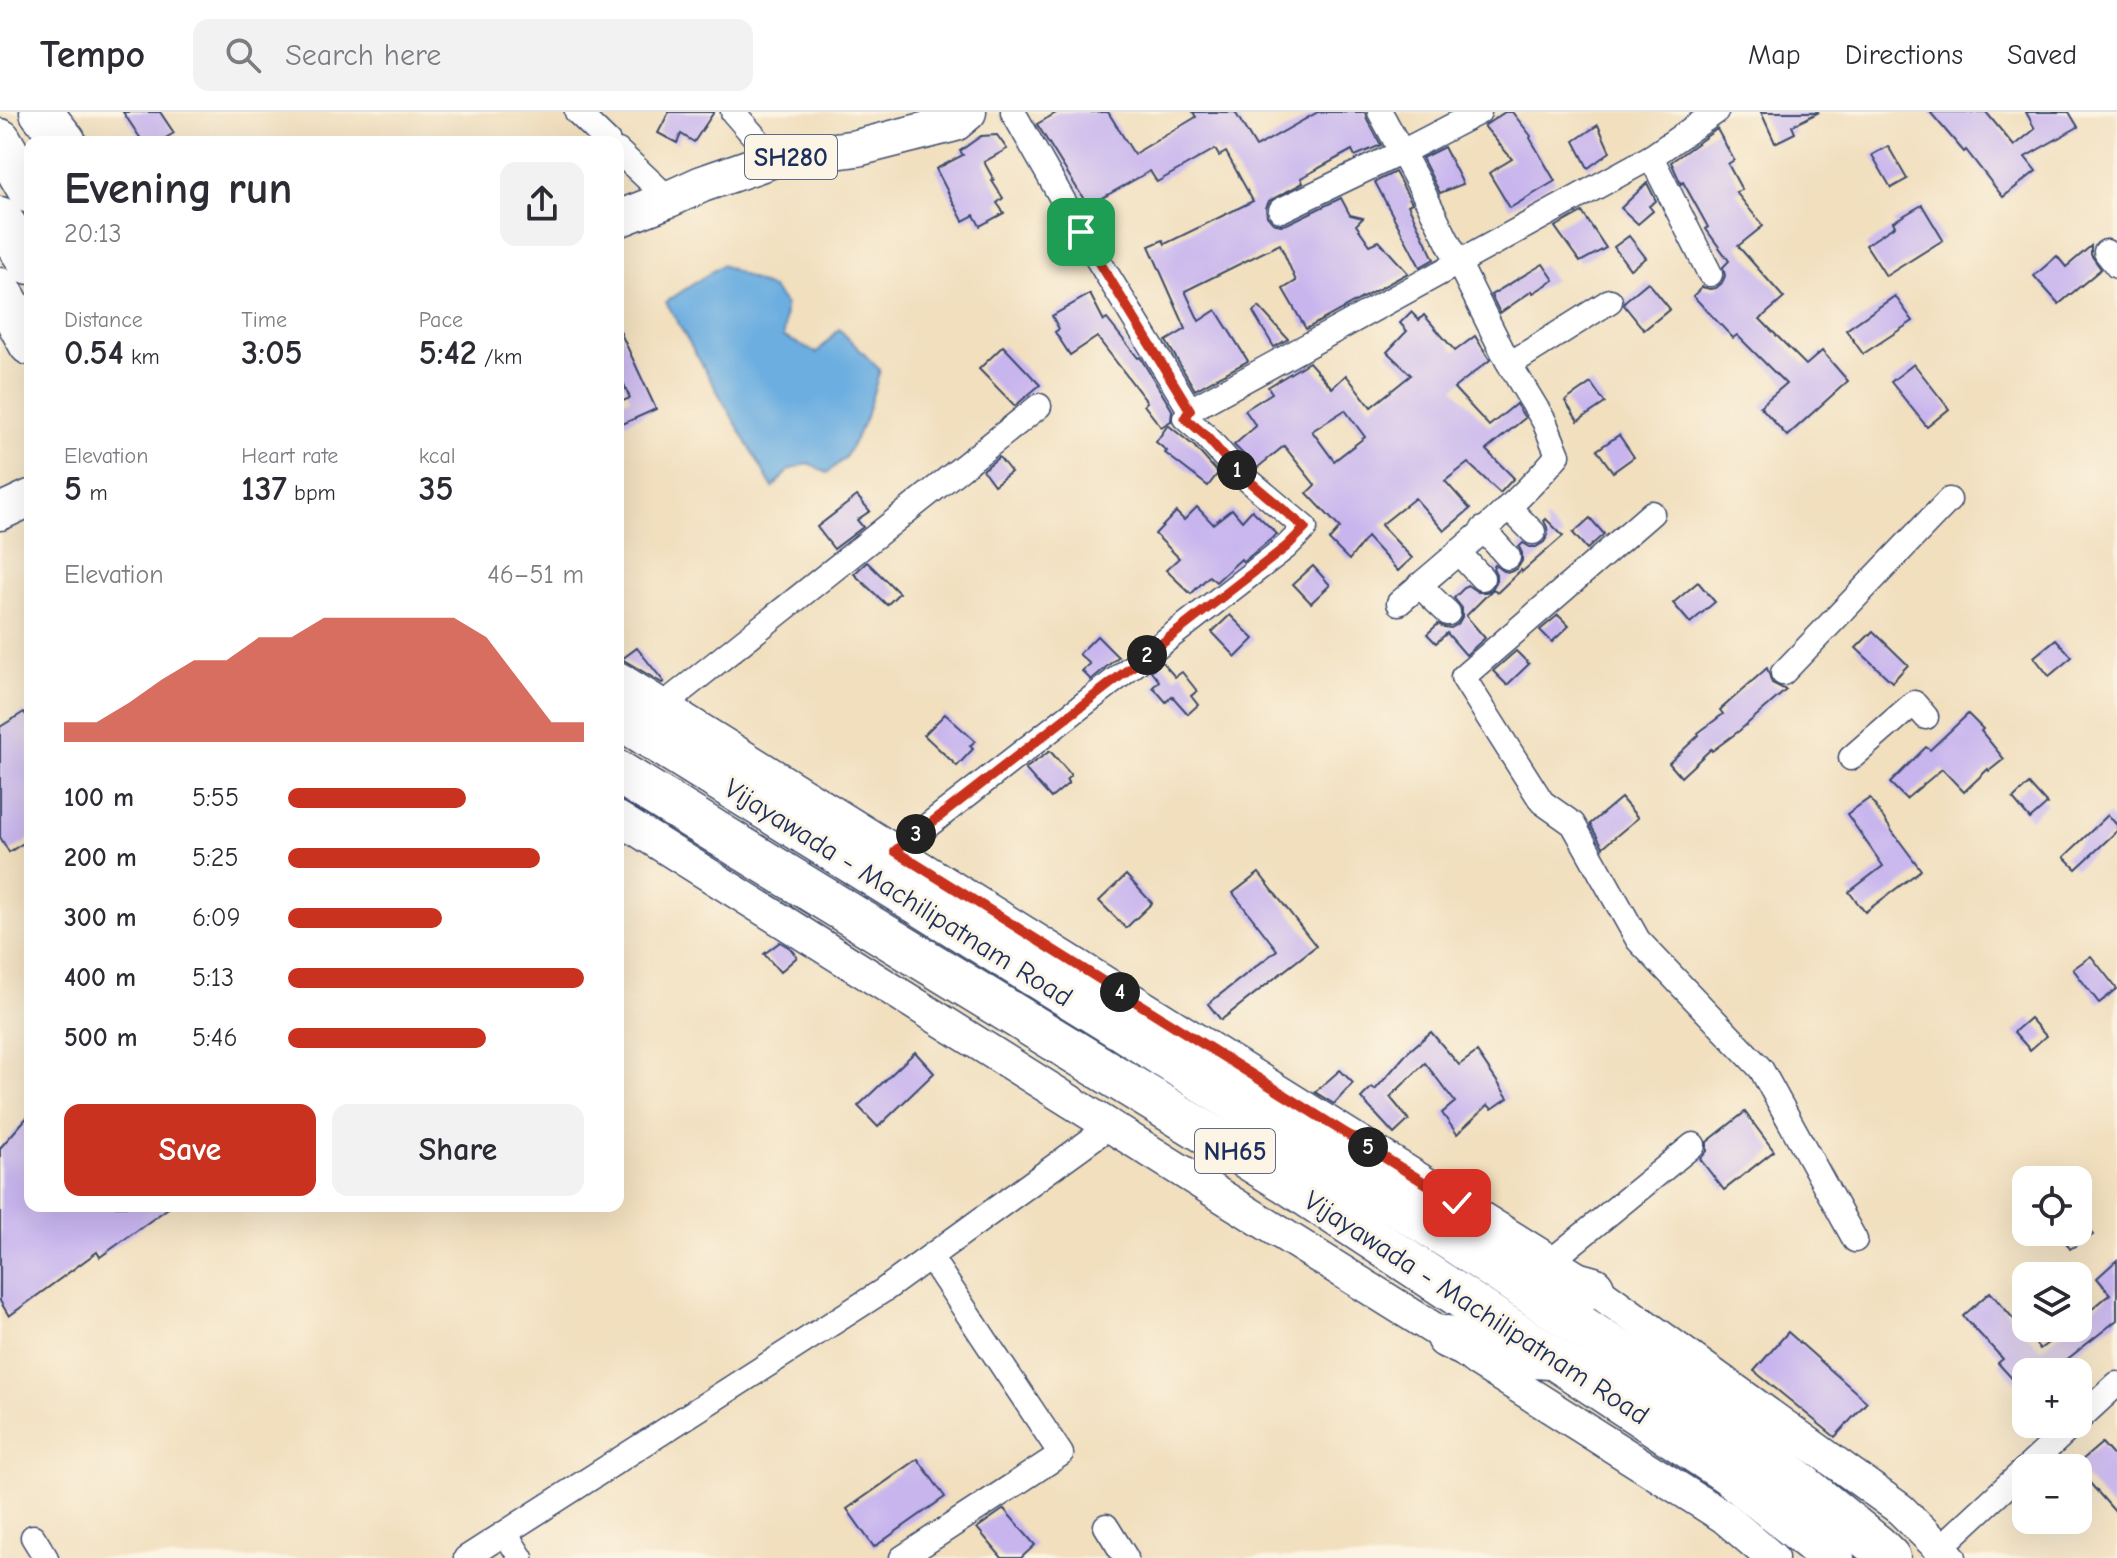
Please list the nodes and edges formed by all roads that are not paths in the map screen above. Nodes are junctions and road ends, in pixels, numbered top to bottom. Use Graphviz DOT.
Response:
graph roads {
  1 [pos="41,112"];
  2 [pos="577,112"];
  3 [pos="733,112"];
  4 [pos="968,112"];
  5 [pos="1013,112"];
  6 [pos="1380,112"];
  7 [pos="1479,112"];
  8 [pos="1716,112"];
  9 [pos="60,136"];
  10 [pos="602,136"];
  11 [pos="0,140"];
  12 [pos="1402,152"];
  13 [pos="624,157"];
  14 [pos="1651,157"];
  15 [pos="774,159"];
  16 [pos="24,182"];
  17 [pos="669,199"];
  18 [pos="1281,210"];
  19 [pos="624,217"];
  20 [pos="0,218"];
  21 [pos="24,254"];
  22 [pos="1458,263"];
  23 [pos="1710,274"];
  24 [pos="0,289"];
  25 [pos="1610,301"];
  26 [pos="24,333"];
  27 [pos="1510,364"];
  28 [pos="1039,406"];
  29 [pos="1190,410"];
  30 [pos="1949,500"];
  31 [pos="24,501"];
  32 [pos="1508,507"];
  33 [pos="0,512"];
  34 [pos="1652,513"];
  35 [pos="1483,529"];
  36 [pos="1533,532"];
  37 [pos="1458,552"];
  38 [pos="1508,557"];
  39 [pos="1482,578"];
  40 [pos="1419,585"];
  41 [pos="1399,603"];
  42 [pos="1448,613"];
  43 [pos="1783,673"];
  44 [pos="624,682"];
  45 [pos="662,706"];
  46 [pos="1926,717"];
  47 [pos="624,721"];
  48 [pos="1851,758"];
  49 [pos="624,776"];
  50 [pos="624,822"];
  51 [pos="895,851"];
  52 [pos="1110,1126"];
  53 [pos="1693,1145"];
  54 [pos="1855,1240"];
  55 [pos="930,1257"];
  56 [pos="1551,1261"];
  57 [pos="1492,1267"];
  58 [pos="1593,1288"];
  59 [pos="1447,1337"];
  60 [pos="1554,1358"];
  61 [pos="2117,1384"];
  62 [pos="2092,1407"];
  63 [pos="2060,1438"];
  64 [pos="1106,1526"];
  65 [pos="505,1533"];
  66 [pos="1945,1553"];
  67 [pos="466,1558"];
  68 [pos="521,1558"];
  69 [pos="902,1558"];
  70 [pos="1126,1558"];
  71 [pos="1772,1558"];
  72 [pos="1833,1558"];
  73 [pos="1889,1558"];
  1 -- 9 [label="highway"];
  2 -- 10 [label="street"];
  3 -- 15 [label="street"];
  4 -- 15 [label="main road, SH280"];
  5 -- 29 [label="street"];
  6 -- 12 [label="street"];
  7 -- 12 [label="street"];
  8 -- 14 [label="street"];
  11 -- 16 [label="highway"];
  12 -- 18 [label="street"];
  12 -- 22 [label="street"];
  13 -- 17 [label="street"];
  14 -- 22 [label="street"];
  14 -- 23 [label="street"];
  15 -- 17 [label="main road, SH280"];
  17 -- 19 [label="main road, SH280"];
  20 -- 21 [label="highway"];
  22 -- 27 [label="street"];
  22 -- 29 [label="street"];
  24 -- 26 [label="highway"];
  25 -- 27 [label="street"];
  27 -- 32 [label="street"];
  28 -- 45 [label="street"];
  29 -- 51 [label="street"];
  30 -- 43 [label="street"];
  31 -- 33 [label="main road"];
  32 -- 35 [label="street"];
  32 -- 36 [label="street"];
  34 -- 54 [label="street"];
  35 -- 37 [label="street"];
  35 -- 38 [label="street"];
  37 -- 39 [label="street"];
  37 -- 40 [label="street"];
  40 -- 41 [label="street"];
  40 -- 42 [label="street"];
  44 -- 45 [label="street"];
  45 -- 51 [label="street"];
  46 -- 48 [label="street"];
  47 -- 57 [label="highway, Vijayawada - Machilipatnam Road / NH65"];
  49 -- 60 [label="highway, Vijayawada - Machilipatnam Road / NH65"];
  50 -- 52 [label="street"];
  51 -- 56 [label="street"];
  52 -- 55 [label="street"];
  52 -- 59 [label="street"];
  53 -- 56 [label="street"];
  55 -- 65 [label="street"];
  55 -- 69 [label="street"];
  56 -- 58 [label="street"];
  57 -- 58 [label="highway"];
  57 -- 73 [label="highway, Vijayawada - Machilipatnam Road / NH65"];
  58 -- 66 [label="street"];
  59 -- 60 [label="highway"];
  59 -- 71 [label="street"];
  60 -- 72 [label="highway, Vijayawada - Machilipatnam Road / NH65"];
  61 -- 62 [label="street"];
  63 -- 66 [label="street"];
  64 -- 70 [label="street"];
  65 -- 67 [label="street"];
  65 -- 68 [label="street"];
}
